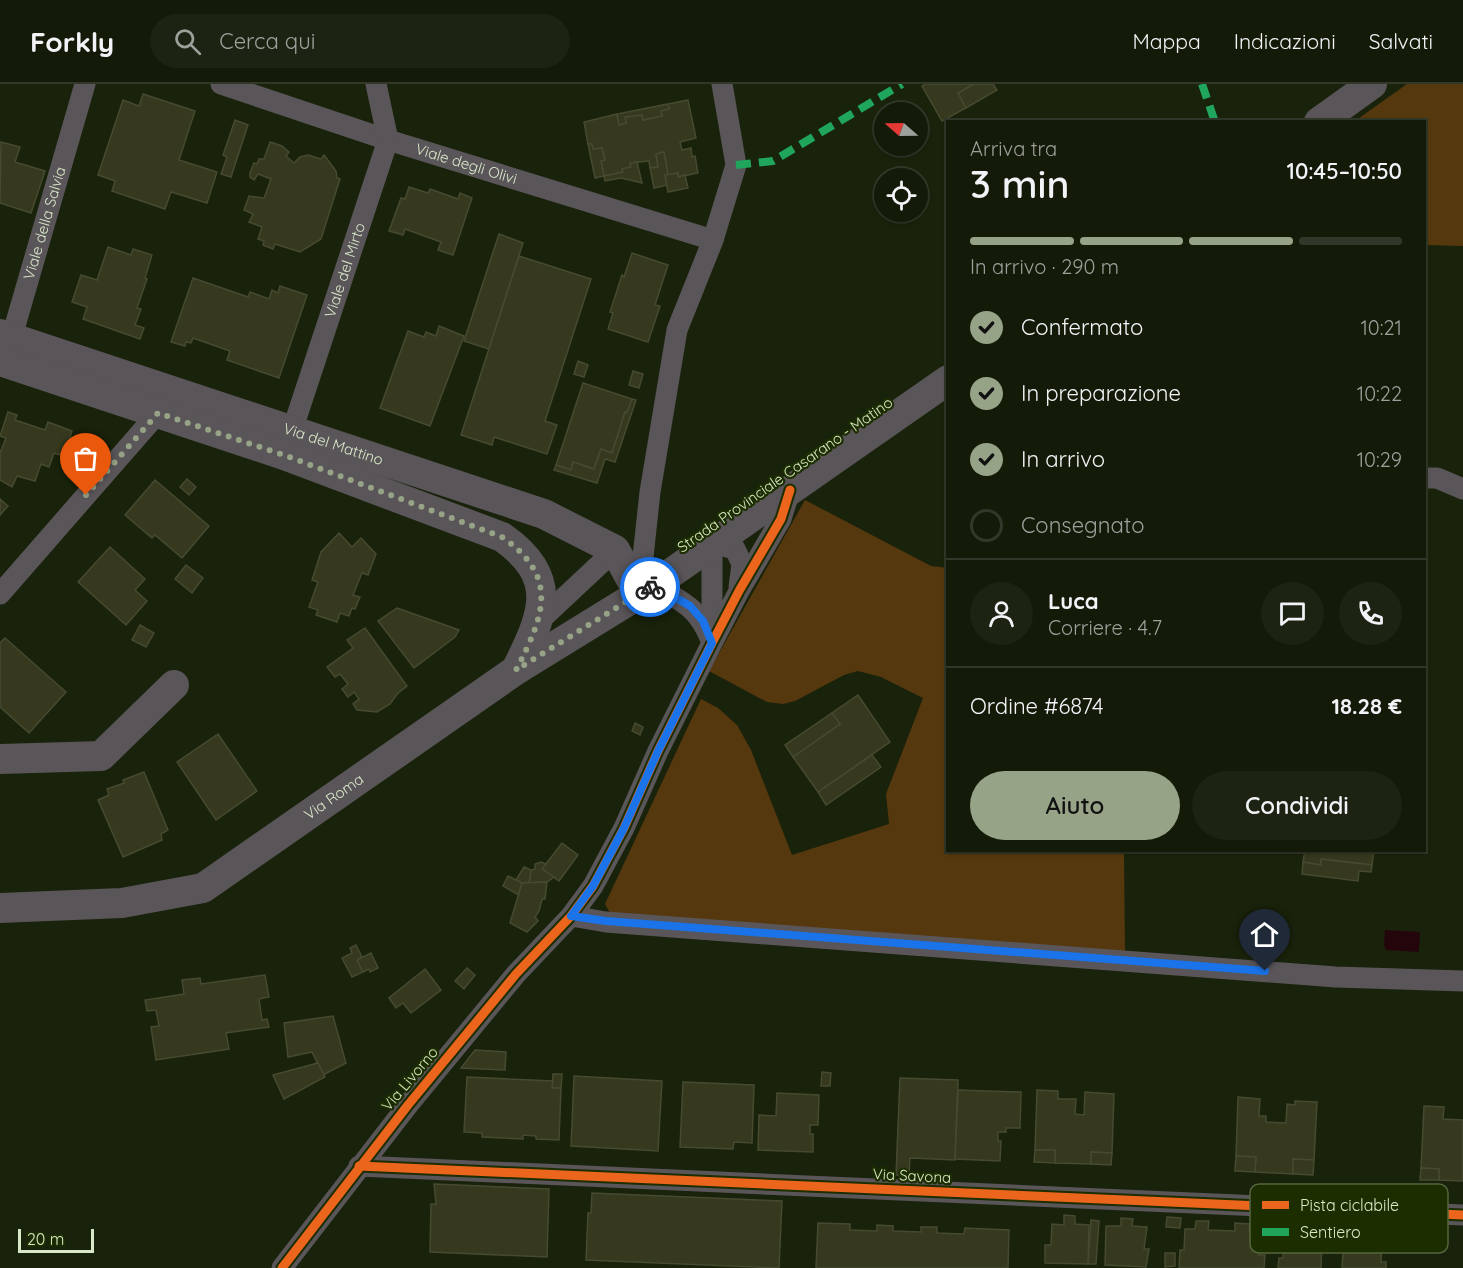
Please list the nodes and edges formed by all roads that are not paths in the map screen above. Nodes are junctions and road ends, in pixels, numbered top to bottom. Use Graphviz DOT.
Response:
graph roads {
  1 [pos="85,84"];
  2 [pos="221,84"];
  3 [pos="376,84"];
  4 [pos="722,84"];
  5 [pos="1372,84"];
  6 [pos="1322,120"];
  7 [pos="388,140"];
  8 [pos="713,240"];
  9 [pos="4,349"];
  10 [pos="946,381"];
  11 [pos="163,401"];
  12 [pos="288,443"];
  13 [pos="1426,478"];
  14 [pos="1463,489"];
  15 [pos="790,490"];
  16 [pos="712,543"];
  17 [pos="615,550"];
  18 [pos="647,590"];
  19 [pos="739,591"];
  20 [pos="0,594"];
  21 [pos="536,624"];
  22 [pos="712,643"];
  23 [pos="516,670"];
  24 [pos="174,685"];
  25 [pos="0,759"];
  26 [pos="0,908"];
  27 [pos="571,916"];
  28 [pos="1463,981"];
  29 [pos="359,1166"];
  30 [pos="1250,1206"];
  31 [pos="1448,1214"];
  32 [pos="1463,1215"];
  33 [pos="282,1268"];
  1 -- 9 [label="street, Viale della Salvia"];
  2 -- 7 [label="street, Viale degli Olivi"];
  3 -- 7 [label="street"];
  4 -- 8 [label="street"];
  5 -- 6 [label="main road"];
  7 -- 8 [label="street, Viale degli Olivi"];
  7 -- 12 [label="street, Viale del Mirto"];
  8 -- 18 [label="street"];
  9 -- 11 [label="main road, Via del Mattino"];
  10 -- 15 [label="main road, Strada Provinciale Casarano - Matino"];
  11 -- 12 [label="main road, Via del Mattino"];
  11 -- 20 [label="street"];
  12 -- 17 [label="main road, Via del Mattino"];
  12 -- 21 [label="main road, Via del Mattino"];
  13 -- 14 [label="street"];
  15 -- 16 [label="main road, Strada Provinciale Casarano - Matino"];
  15 -- 19 [label="street, Via Livorno"];
  16 -- 18 [label="main road, Strada Provinciale Casarano - Matino"];
  16 -- 19 [label="street"];
  16 -- 22 [label="street"];
  17 -- 18 [label="main road"];
  17 -- 21 [label="street"];
  18 -- 22 [label="street"];
  18 -- 23 [label="main road, Via Roma"];
  19 -- 22 [label="street, Via Livorno"];
  21 -- 23 [label="main road, Via del Mattino"];
  22 -- 27 [label="street, Via Livorno"];
  23 -- 26 [label="main road, Via Roma"];
  24 -- 25 [label="main road"];
  27 -- 28 [label="street"];
  27 -- 29 [label="street, Via Livorno"];
  29 -- 30 [label="street, Via Savona"];
  29 -- 33 [label="street, Via Livorno"];
  31 -- 32 [label="street, Via Savona"];
}
